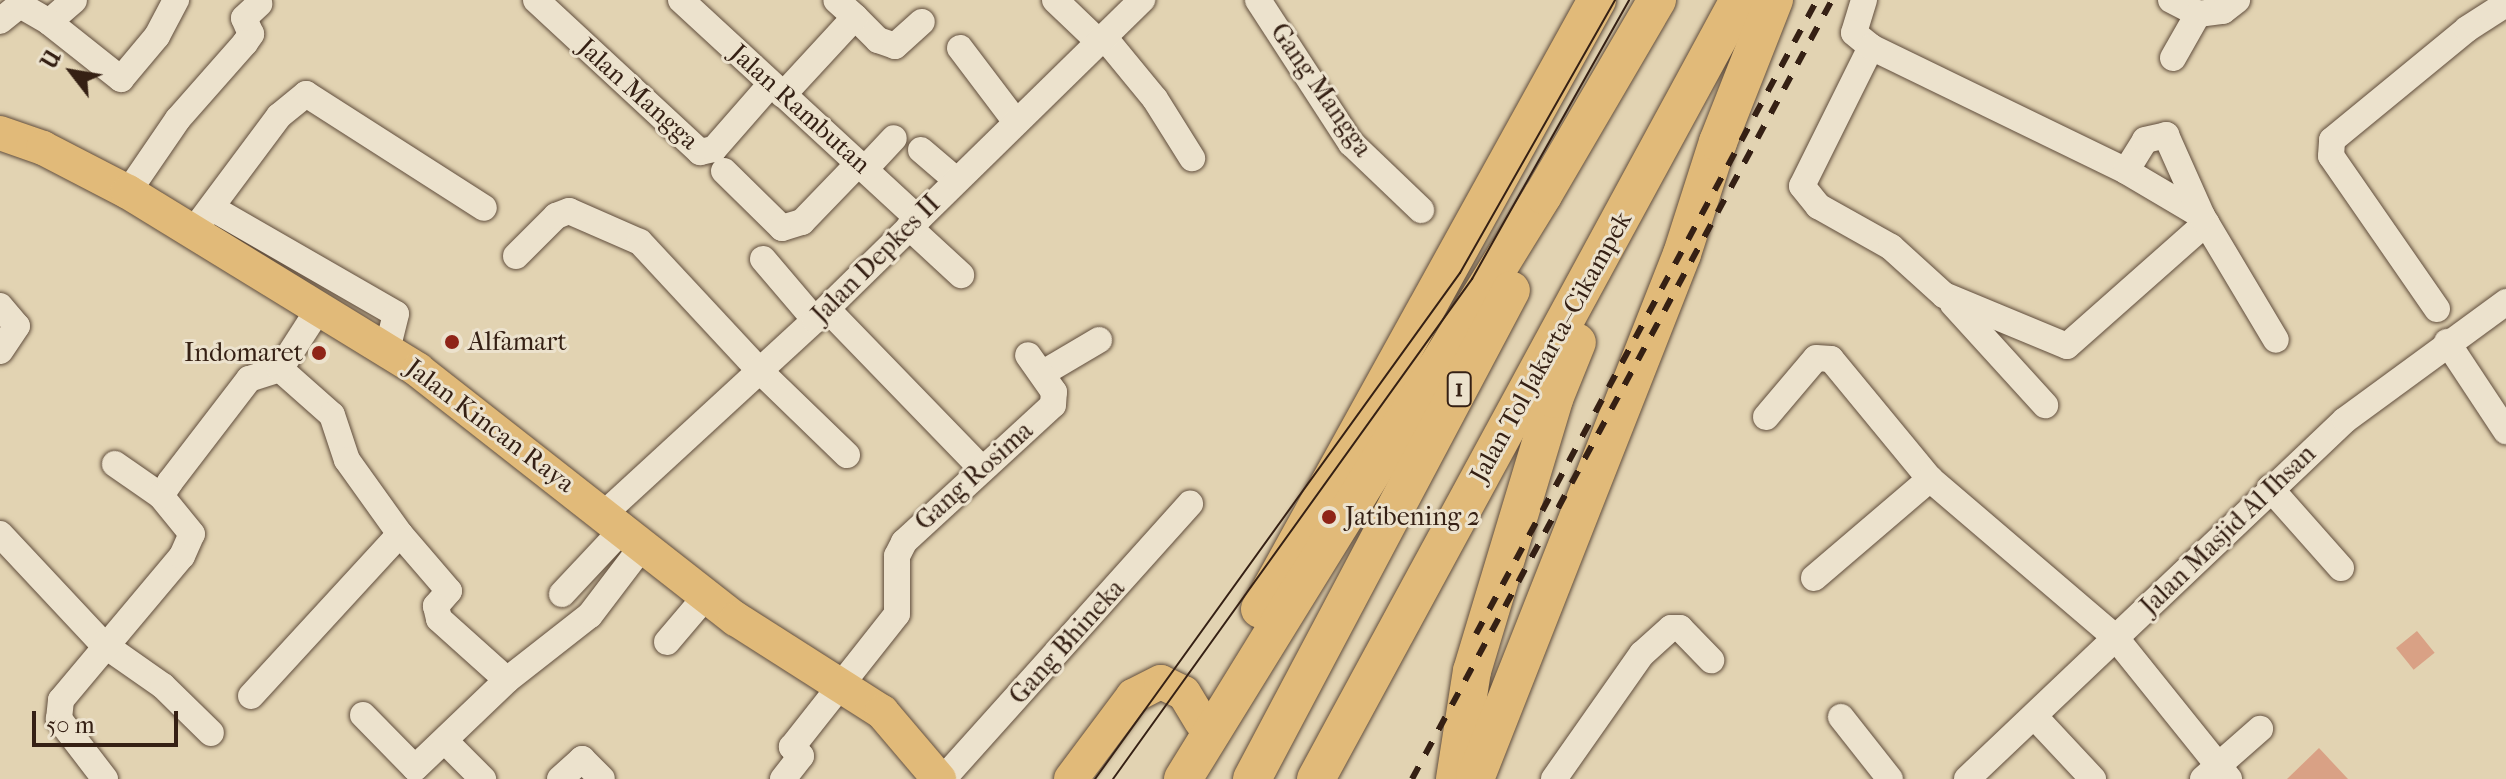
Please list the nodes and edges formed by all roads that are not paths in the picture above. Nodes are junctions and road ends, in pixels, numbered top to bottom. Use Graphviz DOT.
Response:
graph roads {
  1 [pos="74,0"];
  2 [pos="176,0"];
  3 [pos="536,0"];
  4 [pos="681,0"];
  5 [pos="1055,0"];
  6 [pos="1142,0"];
  7 [pos="1258,0"];
  8 [pos="1597,0"];
  9 [pos="1657,0"];
  10 [pos="1666,0"];
  11 [pos="1739,0"];
  12 [pos="1774,0"];
  13 [pos="1864,0"];
  14 [pos="2171,0"];
  15 [pos="2237,0"];
  16 [pos="259,4"];
  17 [pos="2506,4"];
  18 [pos="846,9"];
  19 [pos="2198,14"];
  20 [pos="0,21"];
  21 [pos="49,22"];
  22 [pos="922,22"];
  23 [pos="1719,39"];
  24 [pos="1102,40"];
  25 [pos="1871,47"];
  26 [pos="960,48"];
  27 [pos="2173,58"];
  28 [pos="777,89"];
  29 [pos="1016,122"];
  30 [pos="0,133"];
  31 [pos="894,138"];
  32 [pos="921,150"];
  33 [pos="1192,158"];
  34 [pos="862,166"];
  35 [pos="724,171"];
  36 [pos="2126,171"];
  37 [pos="956,180"];
  38 [pos="128,192"];
  39 [pos="484,208"];
  40 [pos="1421,210"];
  41 [pos="203,219"];
  42 [pos="2204,220"];
  43 [pos="914,223"];
  44 [pos="516,256"];
  45 [pos="763,259"];
  46 [pos="961,275"];
  47 [pos="1944,295"];
  48 [pos="2506,302"];
  49 [pos="0,306"];
  50 [pos="320,307"];
  51 [pos="2437,309"];
  52 [pos="821,314"];
  53 [pos="1099,340"];
  54 [pos="2276,340"];
  55 [pos="2447,342"];
  56 [pos="387,350"];
  57 [pos="0,351"];
  58 [pos="280,369"];
  59 [pos="760,371"];
  60 [pos="2045,405"];
  61 [pos="1766,417"];
  62 [pos="2506,431"];
  63 [pos="847,455"];
  64 [pos="115,464"];
  65 [pos="981,468"];
  66 [pos="1930,479"];
  67 [pos="2270,488"];
  68 [pos="161,496"];
  69 [pos="1190,504"];
  70 [pos="624,528"];
  71 [pos="0,534"];
  72 [pos="400,534"];
  73 [pos="2341,568"];
  74 [pos="1814,578"];
  75 [pos="562,594"];
  76 [pos="707,595"];
  77 [pos="2115,637"];
  78 [pos="667,642"];
  79 [pos="103,644"];
  80 [pos="1711,660"];
  81 [pos="507,680"];
  82 [pos="836,689"];
  83 [pos="251,696"];
  84 [pos="363,715"];
  85 [pos="1841,717"];
  86 [pos="2035,717"];
  87 [pos="1201,721"];
  88 [pos="2260,729"];
  89 [pos="211,733"];
  90 [pos="445,741"];
  91 [pos="410,774"];
  92 [pos="2216,774"];
  93 [pos="105,779"];
  94 [pos="483,779"];
  95 [pos="560,779"];
  96 [pos="602,779"];
  97 [pos="783,779"];
  98 [pos="941,779"];
  99 [pos="1071,779"];
  100 [pos="1158,779"];
  101 [pos="1183,779"];
  102 [pos="1252,779"];
  103 [pos="1316,779"];
  104 [pos="1455,779"];
  105 [pos="1475,779"];
  106 [pos="1554,779"];
  107 [pos="1890,779"];
  108 [pos="1967,779"];
  109 [pos="2093,779"];
  1 -- 21 [label="street"];
  2 -- 21 [label="street"];
  3 -- 28 [label="street, Jalan Mangga"];
  4 -- 28 [label="street, Jalan Rambutan"];
  5 -- 24 [label="street"];
  6 -- 24 [label="street, Jalan Depkes II"];
  7 -- 40 [label="street, Gang Mangga"];
  8 -- 87 [label="highway"];
  9 -- 101 [label="highway"];
  10 -- 102 [label="highway, 1"];
  11 -- 23 [label="highway, Jalan Tol Jakarta–Cikampek / 1"];
  12 -- 105 [label="highway"];
  13 -- 25 [label="street"];
  14 -- 19 [label="street"];
  15 -- 19 [label="street"];
  16 -- 38 [label="street"];
  17 -- 51 [label="street"];
  18 -- 22 [label="street"];
  18 -- 28 [label="street"];
  19 -- 27 [label="street"];
  20 -- 21 [label="street"];
  23 -- 103 [label="highway, Jalan Tol Jakarta–Cikampek / 1"];
  23 -- 104 [label="highway"];
  24 -- 29 [label="street, Jalan Depkes II"];
  24 -- 33 [label="street"];
  25 -- 36 [label="street"];
  25 -- 47 [label="street"];
  26 -- 29 [label="street"];
  28 -- 34 [label="street, Jalan Rambutan"];
  29 -- 37 [label="street, Jalan Depkes II"];
  30 -- 38 [label="main road, Jalan Kincan Raya"];
  31 -- 34 [label="street"];
  32 -- 37 [label="street"];
  34 -- 35 [label="street"];
  34 -- 43 [label="street, Jalan Rambutan"];
  36 -- 42 [label="street"];
  36 -- 42 [label="street"];
  37 -- 43 [label="street, Jalan Depkes II"];
  38 -- 41 [label="main road, Jalan Kincan Raya"];
  39 -- 41 [label="street"];
  41 -- 50 [label="main road, Jalan Kincan Raya"];
  41 -- 56 [label="street"];
  42 -- 47 [label="street"];
  42 -- 54 [label="street"];
  43 -- 46 [label="street, Jalan Rambutan"];
  43 -- 52 [label="street, Jalan Depkes II"];
  44 -- 59 [label="street"];
  45 -- 52 [label="street"];
  47 -- 60 [label="street"];
  48 -- 55 [label="street, Jalan Masjid Al Ihsan"];
  49 -- 57 [label="street"];
  50 -- 56 [label="main road, Jalan Kincan Raya"];
  50 -- 58 [label="street"];
  52 -- 59 [label="street, Jalan Depkes II"];
  52 -- 65 [label="street"];
  53 -- 65 [label="street, Gang Rosima"];
  55 -- 62 [label="street"];
  55 -- 67 [label="street, Jalan Masjid Al Ihsan"];
  56 -- 70 [label="main road, Jalan Kincan Raya"];
  58 -- 68 [label="street"];
  58 -- 72 [label="street"];
  59 -- 63 [label="street"];
  59 -- 70 [label="street, Jalan Depkes II"];
  61 -- 66 [label="street"];
  64 -- 68 [label="street"];
  65 -- 82 [label="street, Gang Rosima"];
  66 -- 74 [label="street"];
  66 -- 77 [label="street"];
  67 -- 73 [label="street"];
  67 -- 77 [label="street, Jalan Masjid Al Ihsan"];
  68 -- 79 [label="street"];
  69 -- 98 [label="street, Gang Bhineka"];
  70 -- 75 [label="street"];
  70 -- 76 [label="main road, Jalan Kincan Raya"];
  70 -- 81 [label="street"];
  71 -- 79 [label="street"];
  72 -- 81 [label="street"];
  72 -- 83 [label="street"];
  76 -- 78 [label="street"];
  76 -- 82 [label="main road, Jalan Kincan Raya"];
  77 -- 86 [label="street, Jalan Masjid Al Ihsan"];
  77 -- 92 [label="street"];
  79 -- 89 [label="street"];
  79 -- 93 [label="street"];
  80 -- 106 [label="street"];
  81 -- 90 [label="street"];
  82 -- 97 [label="street, Gang Rosima"];
  82 -- 98 [label="main road, Jalan Kincan Raya"];
  84 -- 91 [label="street"];
  85 -- 107 [label="street"];
  86 -- 108 [label="street, Jalan Masjid Al Ihsan"];
  86 -- 109 [label="street"];
  87 -- 99 [label="main road"];
  87 -- 100 [label="highway"];
  88 -- 92 [label="street"];
  90 -- 91 [label="street"];
  90 -- 94 [label="street"];
  95 -- 96 [label="street"];
}
